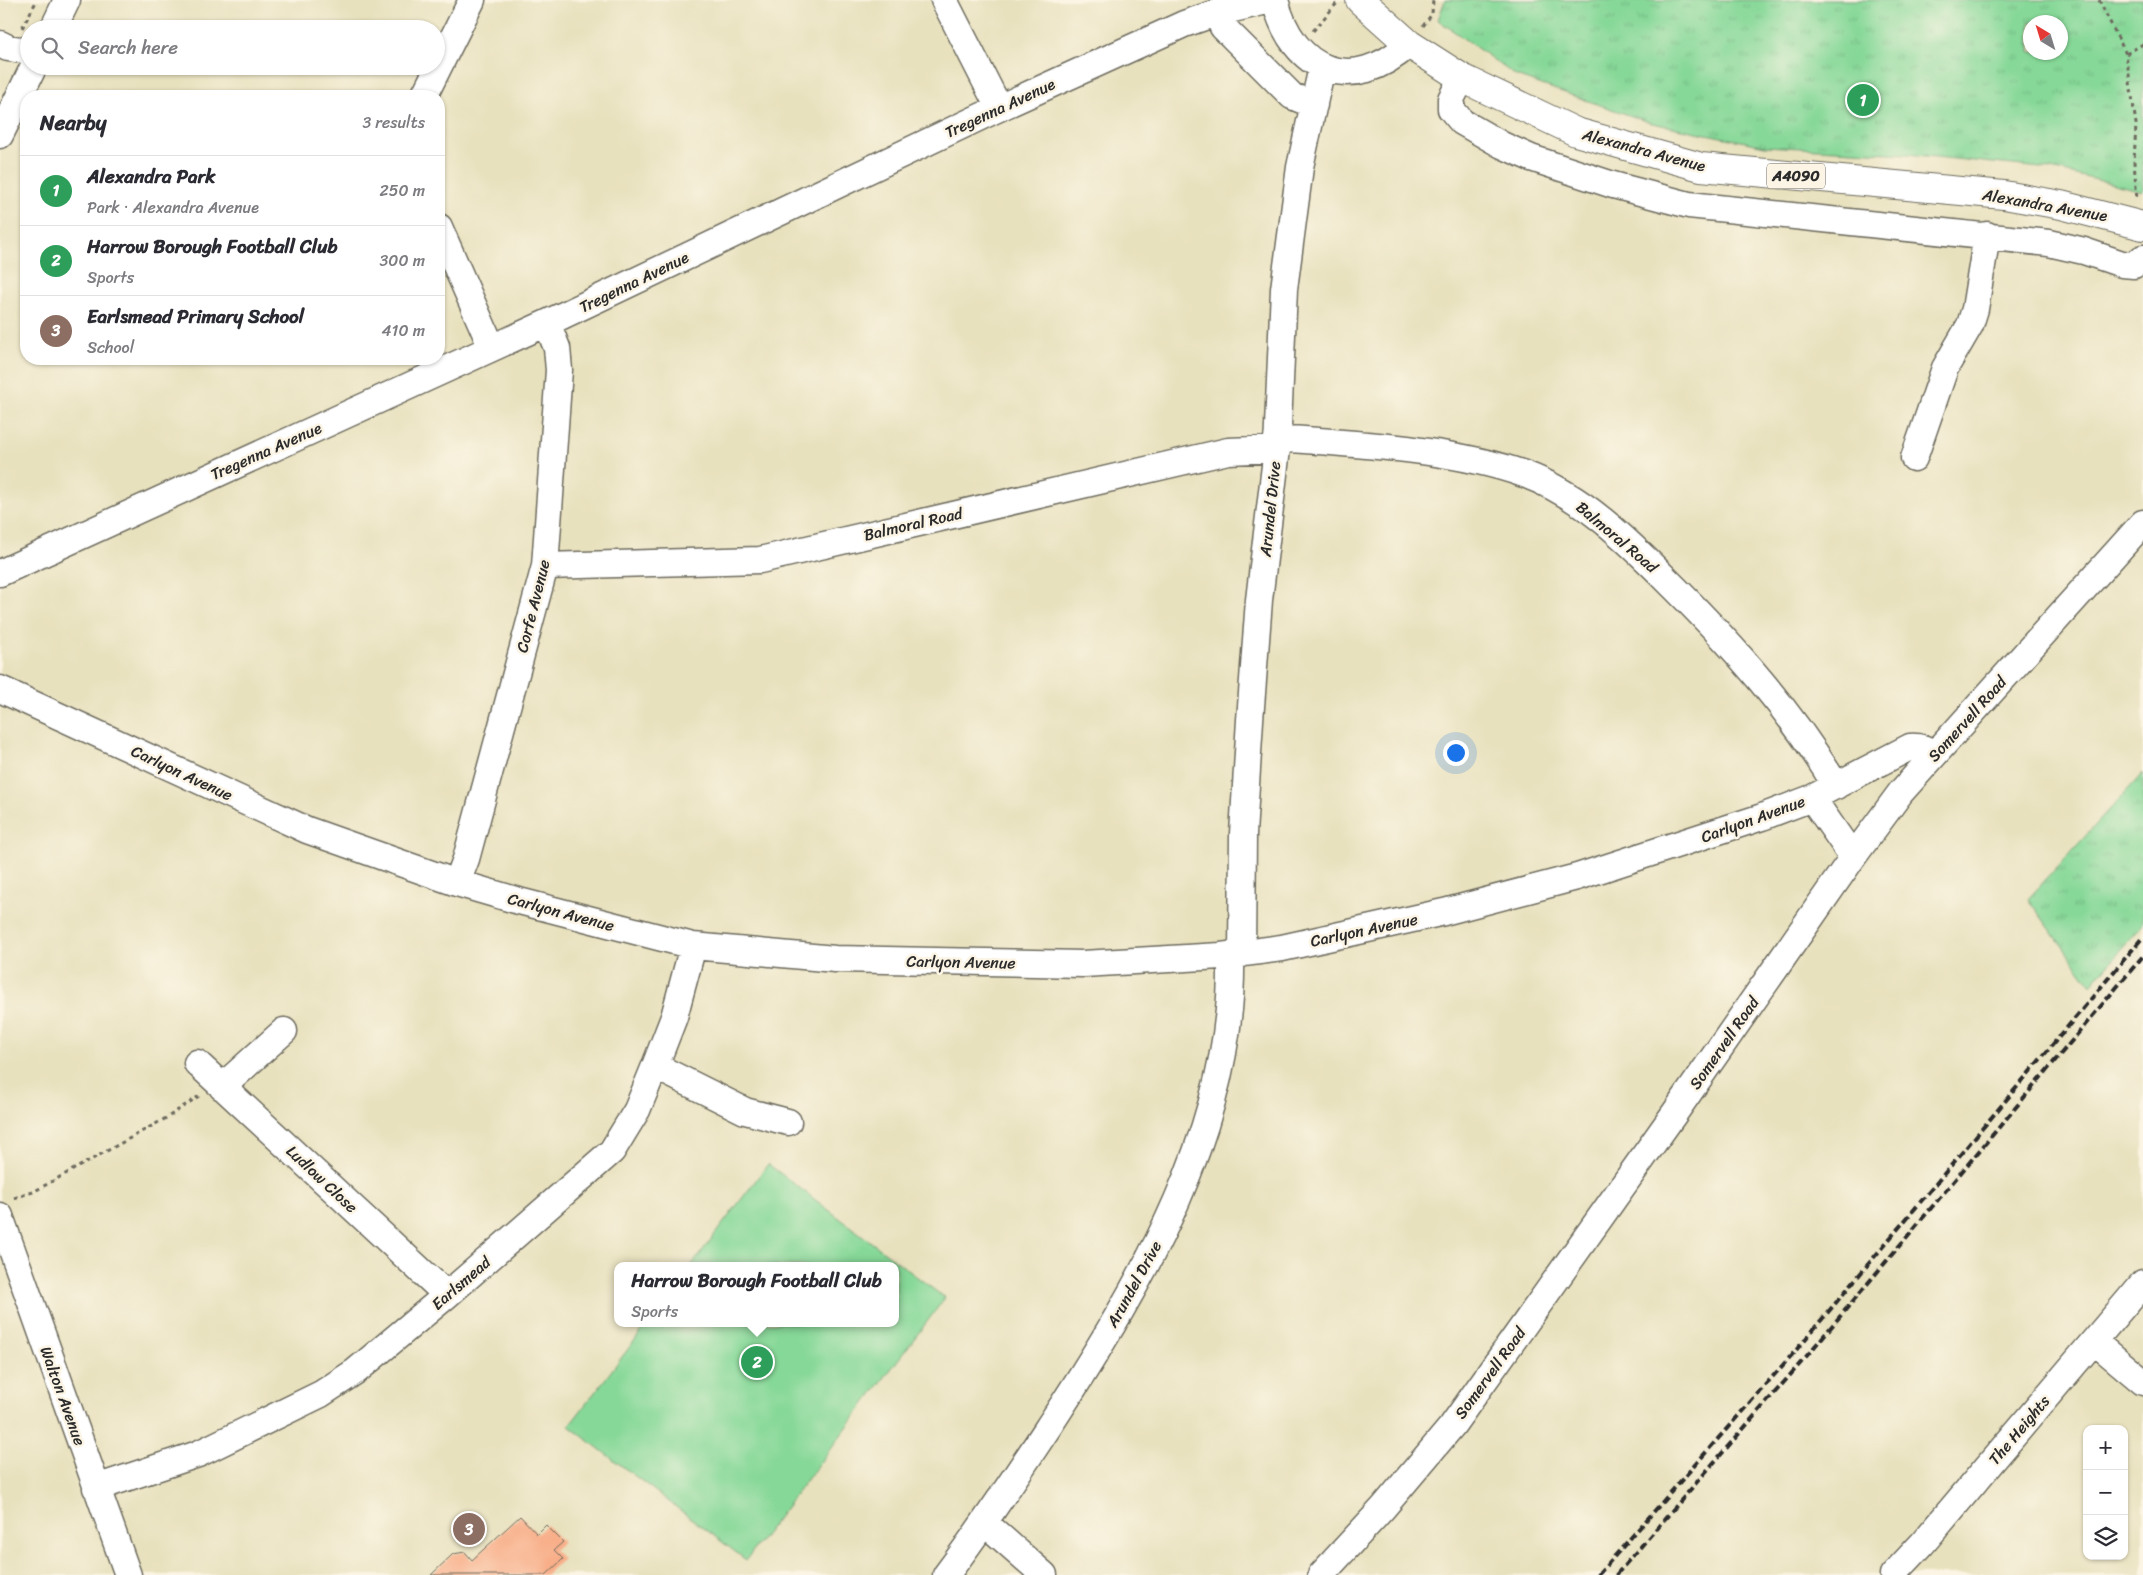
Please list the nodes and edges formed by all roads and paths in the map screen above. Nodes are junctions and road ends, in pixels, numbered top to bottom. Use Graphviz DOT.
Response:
graph roads {
  1 [pos="67,0"];
  2 [pos="472,0"];
  3 [pos="944,0"];
  4 [pos="1273,0"];
  5 [pos="1350,0"];
  6 [pos="1433,0"];
  7 [pos="2099,0"];
  8 [pos="1216,13"];
  9 [pos="1432,14"];
  10 [pos="57,20"];
  11 [pos="0,44"];
  12 [pos="1409,44"];
  13 [pos="2143,44"];
  14 [pos="1299,49"];
  15 [pos="20,50"];
  16 [pos="445,54"];
  17 [pos="2126,54"];
  18 [pos="1322,66"];
  19 [pos="30,75"];
  20 [pos="434,75"];
  21 [pos="1462,78"];
  22 [pos="22,90"];
  23 [pos="427,90"];
  24 [pos="20,94"];
  25 [pos="1314,105"];
  26 [pos="999,108"];
  27 [pos="0,135"];
  28 [pos="2141,225"];
  29 [pos="1987,235"];
  30 [pos="445,241"];
  31 [pos="2143,258"];
  32 [pos="547,323"];
  33 [pos="492,348"];
  34 [pos="1277,443"];
  35 [pos="1914,458"];
  36 [pos="2143,524"];
  37 [pos="545,566"];
  38 [pos="0,573"];
  39 [pos="0,689"];
  40 [pos="1935,754"];
  41 [pos="1836,786"];
  42 [pos="1812,798"];
  43 [pos="1853,857"];
  44 [pos="457,883"];
  45 [pos="693,946"];
  46 [pos="1236,954"];
  47 [pos="284,1031"];
  48 [pos="198,1063"];
  49 [pos="655,1066"];
  50 [pos="220,1085"];
  51 [pos="788,1122"];
  52 [pos="4,1208"];
  53 [pos="2143,1283"];
  54 [pos="447,1295"];
  55 [pos="2094,1341"];
  56 [pos="2143,1382"];
  57 [pos="96,1488"];
  58 [pos="985,1523"];
  59 [pos="128,1575"];
  60 [pos="946,1575"];
  61 [pos="1044,1575"];
  62 [pos="1320,1575"];
  63 [pos="1894,1575"];
  1 -- 10 [label="street"];
  2 -- 16 [label="street"];
  3 -- 26 [label="street"];
  4 -- 8 [label="street, Tregenna Avenue"];
  4 -- 14 [label="street"];
  5 -- 12 [label="main road, Alexandra Avenue / A4090"];
  5 -- 14 [label="path"];
  6 -- 9 [label="path"];
  7 -- 17 [label="path"];
  8 -- 25 [label="street"];
  8 -- 26 [label="street, Tregenna Avenue"];
  11 -- 15 [label="street"];
  12 -- 18 [label="street"];
  12 -- 21 [label="main road, Alexandra Avenue / A4090"];
  13 -- 17 [label="path"];
  14 -- 18 [label="street"];
  17 -- 28 [label="path"];
  18 -- 25 [label="street, Arundel Drive"];
  19 -- 22 [label="street"];
  20 -- 23 [label="street"];
  21 -- 28 [label="main road, Alexandra Avenue / A4090"];
  21 -- 29 [label="street"];
  24 -- 27 [label="street"];
  25 -- 34 [label="street, Arundel Drive"];
  26 -- 32 [label="street, Tregenna Avenue"];
  29 -- 31 [label="street"];
  29 -- 35 [label="street"];
  30 -- 33 [label="street"];
  32 -- 33 [label="street, Tregenna Avenue"];
  32 -- 37 [label="street, Corfe Avenue"];
  33 -- 38 [label="street, Tregenna Avenue"];
  34 -- 37 [label="street, Balmoral Road"];
  34 -- 41 [label="street, Balmoral Road"];
  34 -- 46 [label="street, Arundel Drive"];
  36 -- 40 [label="street, Somervell Road"];
  37 -- 44 [label="street, Corfe Avenue"];
  39 -- 44 [label="street, Carlyon Avenue"];
  40 -- 41 [label="street, Carlyon Avenue"];
  40 -- 43 [label="street, Somervell Road"];
  41 -- 42 [label="street, Carlyon Avenue"];
  42 -- 43 [label="street"];
  42 -- 46 [label="street, Carlyon Avenue"];
  43 -- 62 [label="street, Somervell Road"];
  44 -- 45 [label="street, Carlyon Avenue"];
  45 -- 46 [label="street, Carlyon Avenue"];
  45 -- 49 [label="street, Earlsmead"];
  46 -- 58 [label="street, Arundel Drive"];
  47 -- 50 [label="street"];
  48 -- 50 [label="street, Ludlow Close"];
  49 -- 51 [label="street"];
  49 -- 54 [label="street, Earlsmead"];
  50 -- 52 [label="path"];
  50 -- 54 [label="street, Ludlow Close"];
  52 -- 57 [label="street, Walton Avenue"];
  53 -- 55 [label="street, The Heights"];
  54 -- 57 [label="street, Earlsmead"];
  55 -- 56 [label="street"];
  55 -- 63 [label="street, The Heights"];
  57 -- 59 [label="street, Walton Avenue"];
  58 -- 60 [label="street, Arundel Drive"];
  58 -- 61 [label="street"];
}
